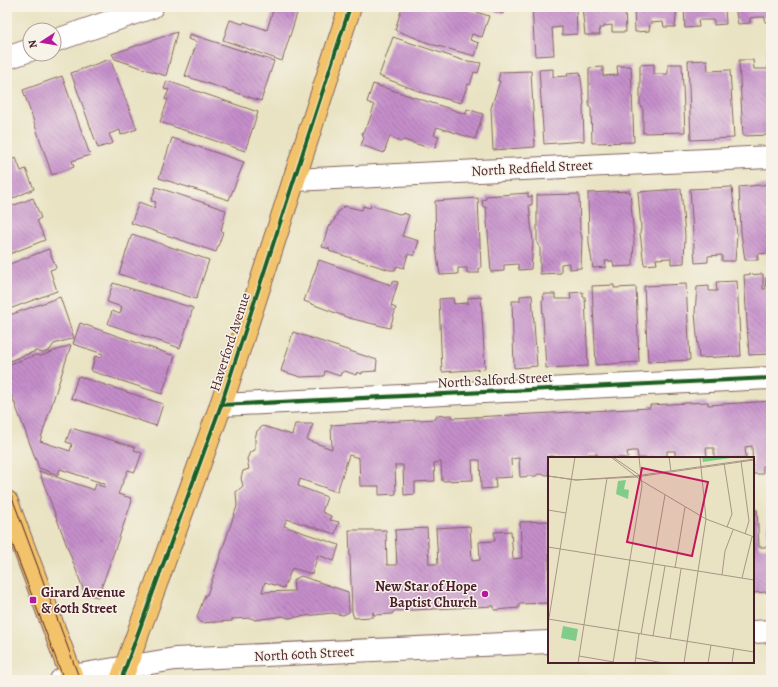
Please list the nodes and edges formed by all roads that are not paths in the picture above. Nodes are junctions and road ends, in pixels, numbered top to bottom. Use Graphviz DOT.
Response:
graph roads {
  1 [pos="152,7"];
  2 [pos="350,7"];
  3 [pos="62,38"];
  4 [pos="22,53"];
  5 [pos="7,58"];
  6 [pos="771,157"];
  7 [pos="294,180"];
  8 [pos="771,378"];
  9 [pos="221,405"];
  10 [pos="7,502"];
  11 [pos="771,631"];
  12 [pos="754,632"];
  13 [pos="548,642"];
  14 [pos="124,673"];
  15 [pos="68,679"];
  1 -- 3 [label="street"];
  2 -- 7 [label="main road, Haverford Avenue"];
  4 -- 5 [label="street"];
  6 -- 7 [label="street, North Redfield Street"];
  7 -- 9 [label="main road, Haverford Avenue"];
  8 -- 9 [label="street, North Salford Street"];
  9 -- 14 [label="main road, Haverford Avenue"];
  10 -- 15 [label="main road"];
  11 -- 12 [label="street"];
  13 -- 14 [label="street, North 60th Street"];
  14 -- 15 [label="street, North 60th Street"];
}
